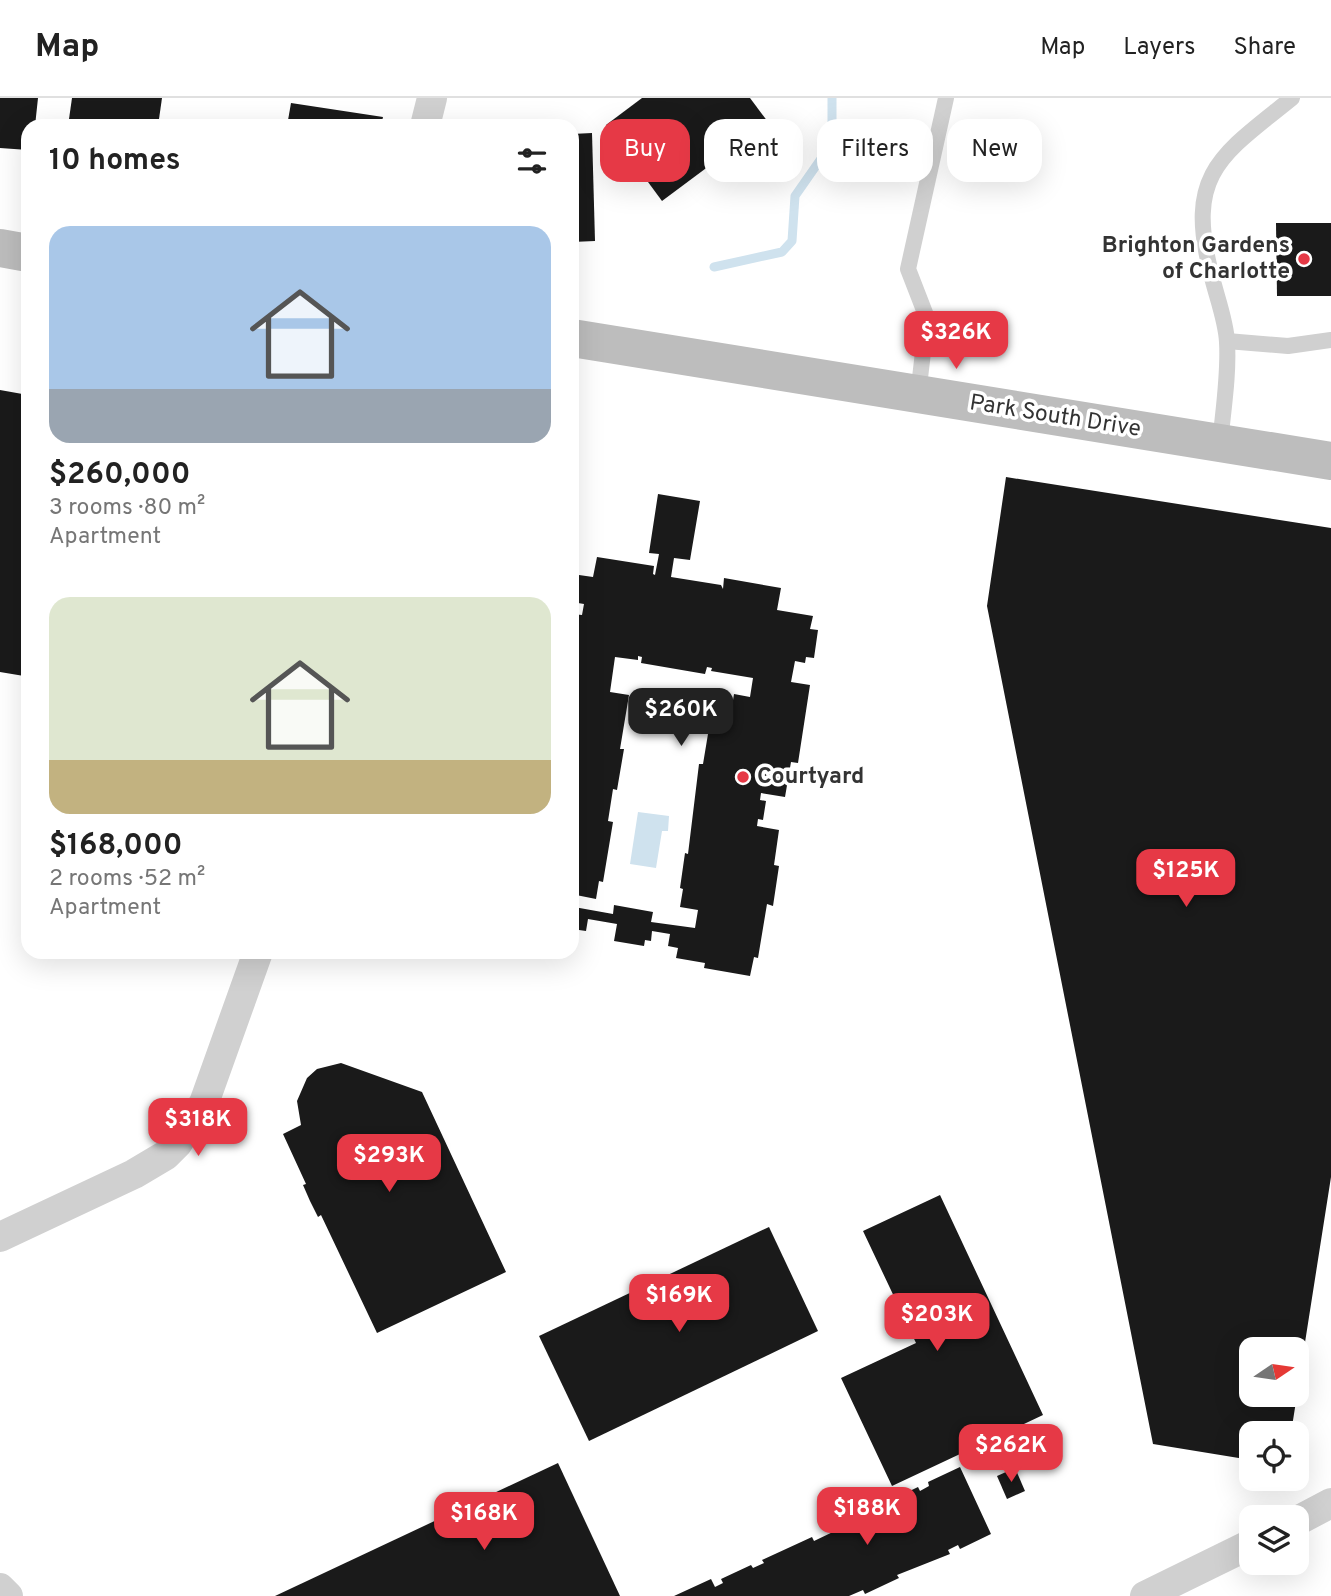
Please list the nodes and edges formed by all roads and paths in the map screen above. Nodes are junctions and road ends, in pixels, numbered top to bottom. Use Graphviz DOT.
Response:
graph roads {
  1 [pos="432,98"];
  2 [pos="946,98"];
  3 [pos="1292,98"];
  4 [pos="427,119"];
  5 [pos="0,248"];
  6 [pos="21,252"];
  7 [pos="579,339"];
  8 [pos="1331,340"];
  9 [pos="1227,341"];
  10 [pos="918,395"];
  11 [pos="1220,444"];
  12 [pos="1331,461"];
  13 [pos="255,959"];
  14 [pos="0,1237"];
  15 [pos="1331,1503"];
  16 [pos="1309,1515"];
  17 [pos="1239,1550"];
  18 [pos="0,1588"];
  19 [pos="8,1596"];
  20 [pos="1145,1596"];
  1 -- 4 [label="street"];
  2 -- 10 [label="lane"];
  3 -- 9 [label="lane"];
  5 -- 6 [label="street"];
  7 -- 10 [label="street, Park South Drive"];
  8 -- 9 [label="lane"];
  9 -- 11 [label="lane"];
  10 -- 11 [label="street, Park South Drive"];
  11 -- 12 [label="street, Park South Drive"];
  13 -- 14 [label="street"];
  15 -- 16 [label="street"];
  17 -- 20 [label="street"];
  18 -- 19 [label="street"];
}
